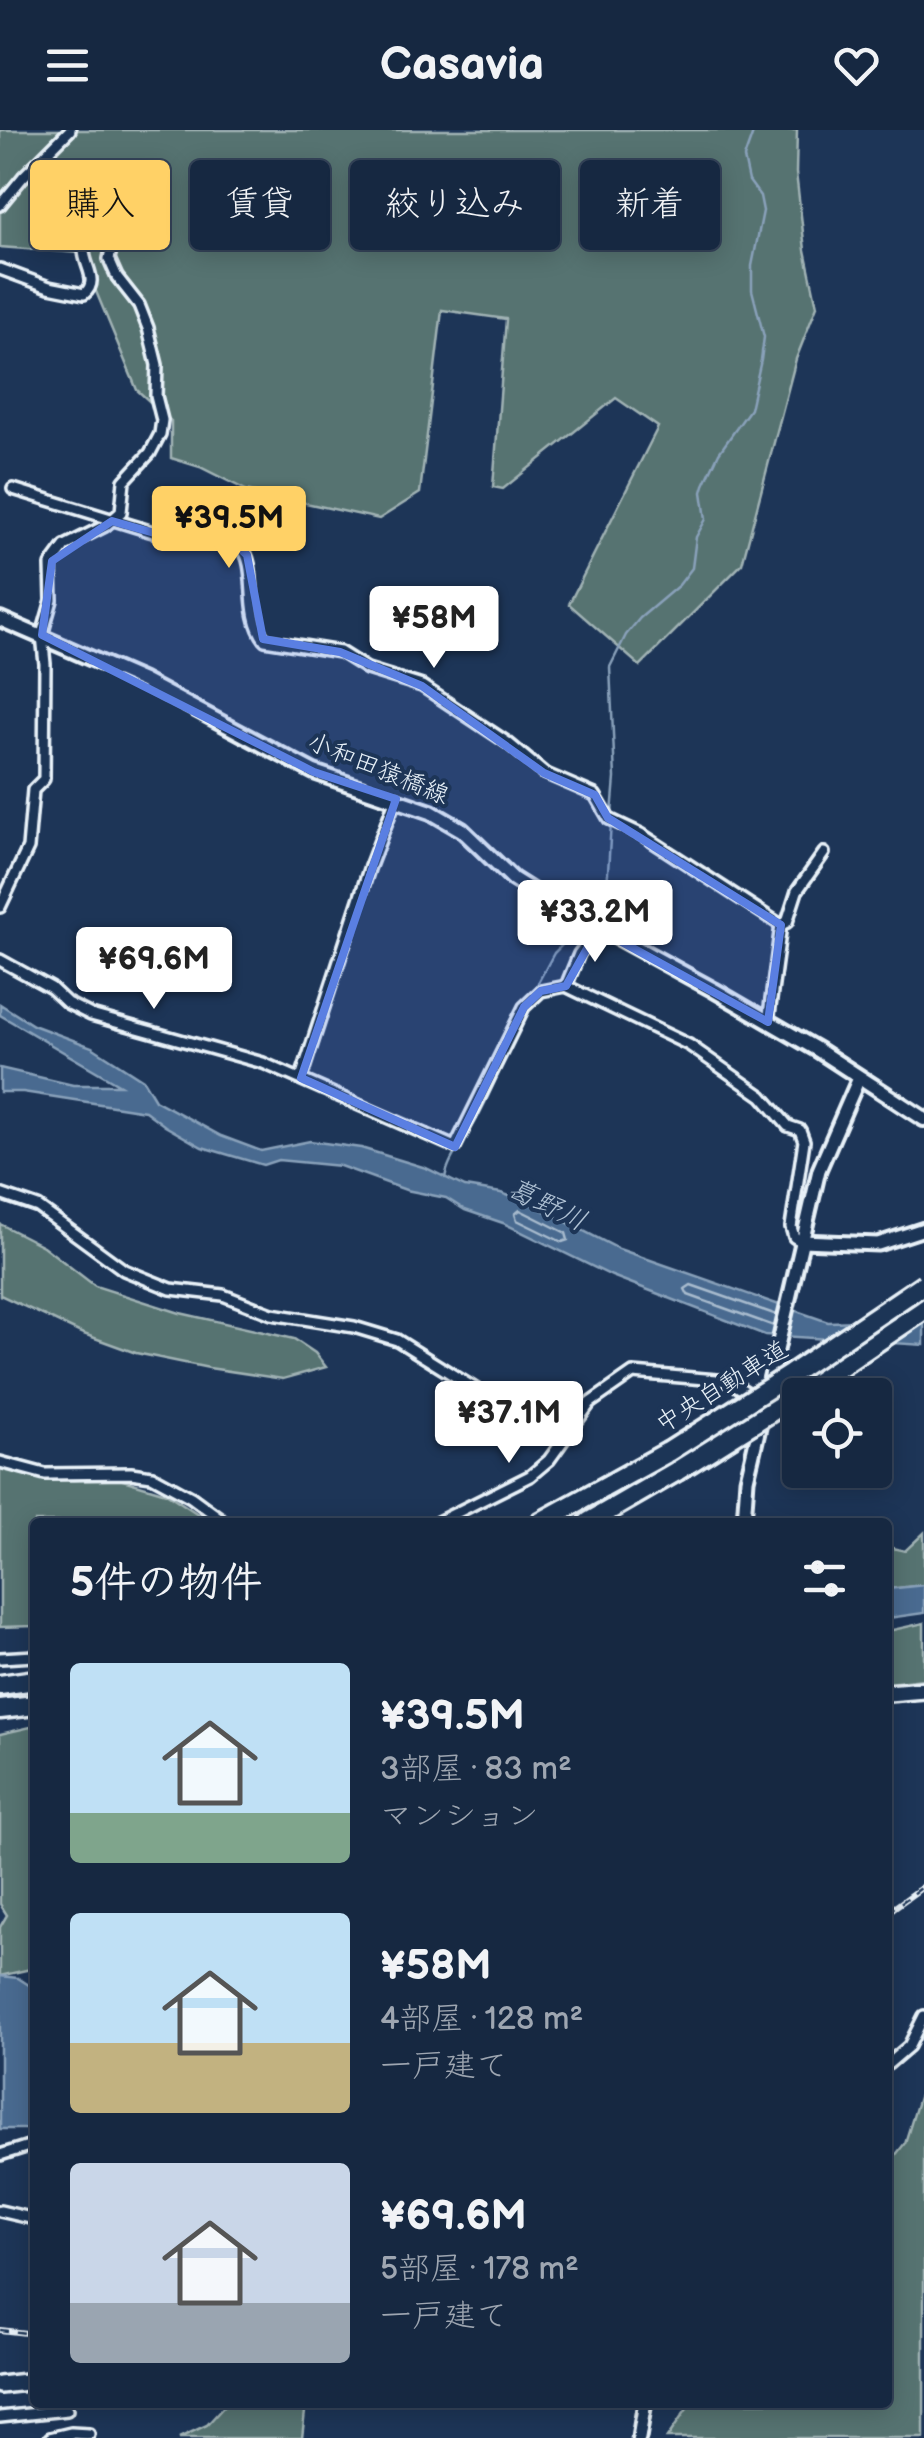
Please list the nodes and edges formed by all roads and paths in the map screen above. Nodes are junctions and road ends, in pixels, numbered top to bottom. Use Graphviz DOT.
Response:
graph roads {
  1 [pos="70,130"];
  2 [pos="0,205"];
  3 [pos="0,269"];
  4 [pos="13,489"];
  5 [pos="112,521"];
  6 [pos="0,619"];
  7 [pos="42,635"];
  8 [pos="395,801"];
  9 [pos="824,853"];
  10 [pos="0,907"];
  11 [pos="781,924"];
  12 [pos="598,929"];
  13 [pos="0,960"];
  14 [pos="566,986"];
  15 [pos="768,1022"];
  16 [pos="302,1078"];
  17 [pos="859,1078"];
  18 [pos="924,1119"];
  19 [pos="0,1194"];
  20 [pos="924,1229"];
  21 [pos="801,1240"];
  22 [pos="924,1284"];
  23 [pos="924,1310"];
  24 [pos="763,1404"];
  25 [pos="583,1410"];
  26 [pos="0,1462"];
  27 [pos="219,1518"];
  28 [pos="446,1518"];
  29 [pos="547,1518"];
  30 [pos="596,1518"];
  31 [pos="744,1518"];
  32 [pos="30,1656"];
  33 [pos="0,1658"];
  34 [pos="30,1681"];
  35 [pos="0,1685"];
  36 [pos="924,1690"];
  37 [pos="892,1693"];
  38 [pos="30,1706"];
  39 [pos="0,1709"];
  40 [pos="924,2016"];
  41 [pos="892,2061"];
  42 [pos="30,2146"];
  43 [pos="0,2155"];
  44 [pos="0,2211"];
  45 [pos="30,2218"];
  46 [pos="30,2382"];
  47 [pos="0,2385"];
  48 [pos="643,2408"];
  49 [pos="67,2410"];
  50 [pos="0,2418"];
  51 [pos="89,2434"];
  52 [pos="50,2438"];
  53 [pos="639,2438"];
  1 -- 2 [label="street"];
  3 -- 5 [label="street"];
  4 -- 5 [label="street"];
  5 -- 7 [label="street"];
  5 -- 11 [label="street"];
  6 -- 7 [label="main road, 小和田猿橋線"];
  7 -- 8 [label="main road, 小和田猿橋線"];
  7 -- 10 [label="street"];
  8 -- 12 [label="main road, 小和田猿橋線"];
  8 -- 16 [label="street"];
  9 -- 11 [label="street"];
  11 -- 15 [label="street"];
  12 -- 14 [label="street"];
  12 -- 15 [label="main road, 小和田猿橋線"];
  13 -- 16 [label="street"];
  14 -- 16 [label="street"];
  14 -- 21 [label="street"];
  15 -- 17 [label="main road, 小和田猿橋線"];
  17 -- 18 [label="main road, 小和田猿橋線"];
  17 -- 21 [label="street"];
  19 -- 25 [label="street"];
  20 -- 21 [label="street"];
  21 -- 24 [label="street"];
  22 -- 29 [label="highway, 中央自動車道, bridge"];
  23 -- 30 [label="highway, 中央自動車道, bridge"];
  24 -- 25 [label="street"];
  24 -- 31 [label="street"];
  25 -- 28 [label="street"];
  26 -- 27 [label="street"];
  32 -- 33 [label="street"];
  34 -- 35 [label="highway"];
  36 -- 37 [label="highway"];
  38 -- 39 [label="highway"];
  40 -- 41 [label="street"];
  42 -- 43 [label="street"];
  44 -- 45 [label="street"];
  46 -- 47 [label="highway"];
  48 -- 53 [label="street"];
  49 -- 50 [label="street"];
  51 -- 52 [label="street"];
}
